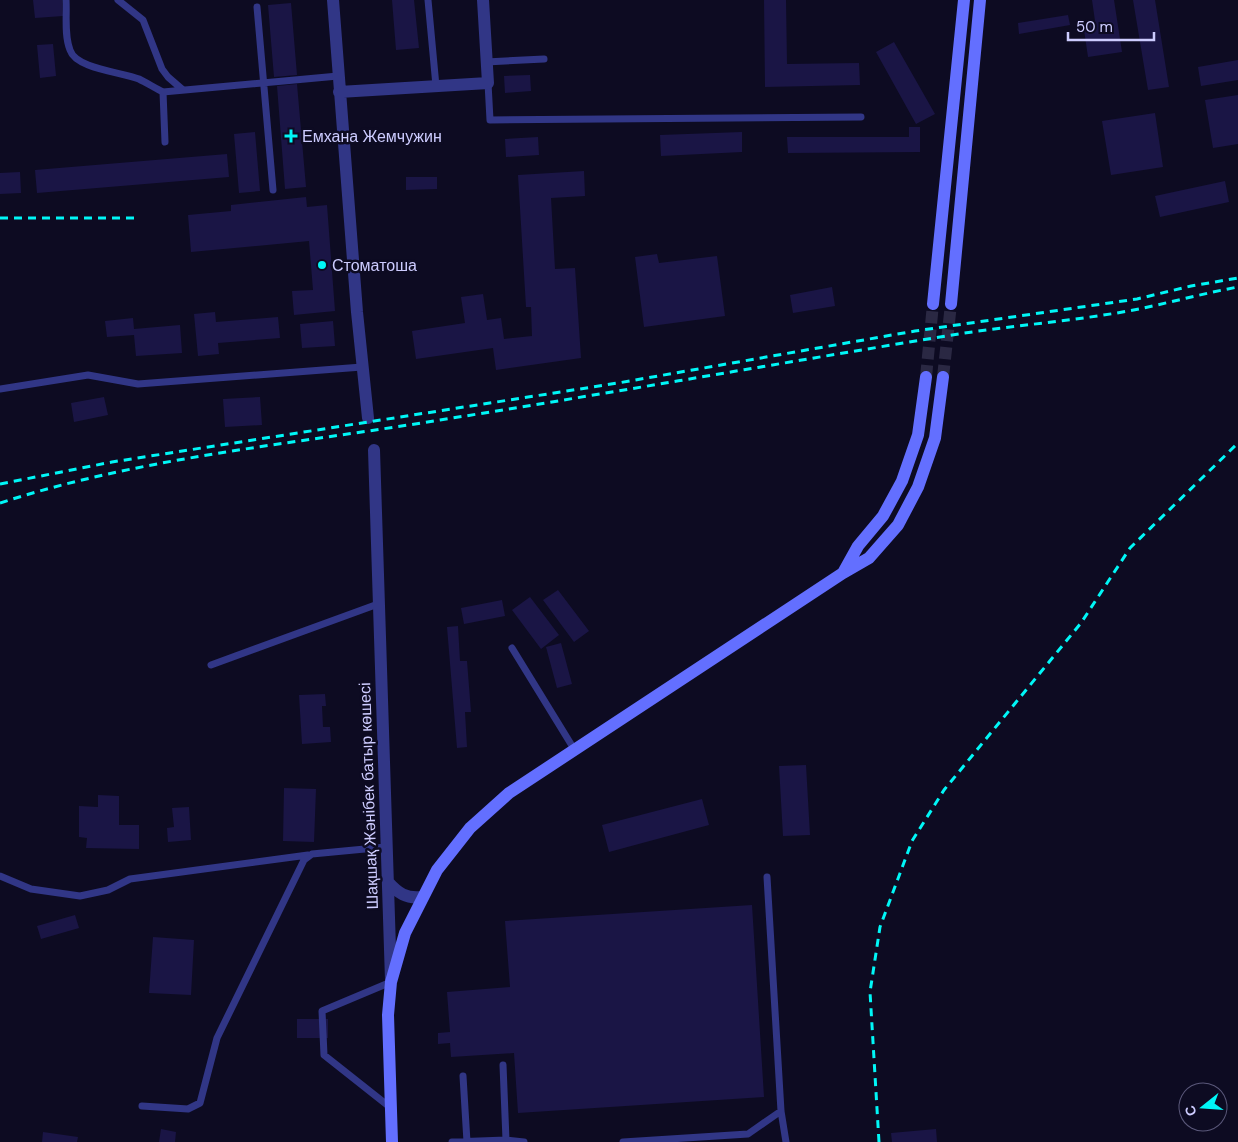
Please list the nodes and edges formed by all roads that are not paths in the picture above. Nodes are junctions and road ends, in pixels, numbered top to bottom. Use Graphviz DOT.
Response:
graph roads {
  1 [pos="66,0"];
  2 [pos="118,0"];
  3 [pos="333,0"];
  4 [pos="428,0"];
  5 [pos="482,0"];
  6 [pos="964,0"];
  7 [pos="980,0"];
  8 [pos="257,7"];
  9 [pos="544,59"];
  10 [pos="486,62"];
  11 [pos="338,76"];
  12 [pos="264,82"];
  13 [pos="488,83"];
  14 [pos="436,86"];
  15 [pos="183,90"];
  16 [pos="163,92"];
  17 [pos="340,92"];
  18 [pos="861,117"];
  19 [pos="165,142"];
  20 [pos="273,190"];
  21 [pos="933,304"];
  22 [pos="951,304"];
  23 [pos="362,367"];
  24 [pos="926,377"];
  25 [pos="943,377"];
  26 [pos="0,389"];
  27 [pos="368,418"];
  28 [pos="374,450"];
  29 [pos="843,573"];
  30 [pos="378,604"];
  31 [pos="512,648"];
  32 [pos="212,664"];
  33 [pos="574,749"];
  34 [pos="386,847"];
  35 [pos="308,855"];
  36 [pos="0,876"];
  37 [pos="767,877"];
  38 [pos="388,882"];
  39 [pos="422,897"];
  40 [pos="391,982"];
  41 [pos="503,1065"];
  42 [pos="463,1076"];
  43 [pos="142,1106"];
  44 [pos="392,1109"];
  45 [pos="781,1111"];
  46 [pos="506,1140"];
  47 [pos="392,1142"];
  48 [pos="452,1142"];
  49 [pos="467,1142"];
  50 [pos="524,1142"];
  51 [pos="623,1142"];
  52 [pos="786,1142"];
  1 -- 16 [label="lane"];
  2 -- 15 [label="lane"];
  3 -- 11 [label="street"];
  4 -- 14 [label="lane"];
  5 -- 10 [label="street"];
  6 -- 21 [label="main road"];
  7 -- 22 [label="main road"];
  8 -- 12 [label="lane"];
  9 -- 10 [label="lane"];
  10 -- 13 [label="street"];
  11 -- 12 [label="lane"];
  11 -- 17 [label="street"];
  12 -- 15 [label="lane"];
  12 -- 20 [label="lane"];
  13 -- 14 [label="street"];
  13 -- 18 [label="lane"];
  14 -- 17 [label="street"];
  15 -- 16 [label="lane"];
  16 -- 19 [label="lane"];
  17 -- 23 [label="street"];
  23 -- 26 [label="lane"];
  23 -- 27 [label="street"];
  24 -- 29 [label="main road"];
  25 -- 29 [label="main road"];
  28 -- 30 [label="street, Шақшақ Жәнібек батыр көшесі"];
  29 -- 33 [label="main road"];
  30 -- 32 [label="lane"];
  30 -- 34 [label="street, Шақшақ Жәнібек батыр көшесі"];
  31 -- 33 [label="lane"];
  33 -- 39 [label="main road"];
  34 -- 35 [label="lane"];
  34 -- 38 [label="street, Шақшақ Жәнібек батыр көшесі"];
  35 -- 36 [label="lane"];
  35 -- 43 [label="lane"];
  37 -- 45 [label="lane"];
  38 -- 39 [label="street"];
  38 -- 40 [label="street, Шақшақ Жәнібек батыр көшесі"];
  39 -- 40 [label="main road"];
  40 -- 44 [label="main road, Шақшақ Жәнібек батыр көшесі"];
  40 -- 44 [label="lane"];
  41 -- 46 [label="lane"];
  42 -- 49 [label="lane"];
  44 -- 47 [label="main road, Шақшақ Жәнібек батыр көшесі"];
  45 -- 51 [label="lane"];
  45 -- 52 [label="lane"];
  46 -- 49 [label="lane"];
  46 -- 50 [label="lane"];
  48 -- 49 [label="lane"];
}
